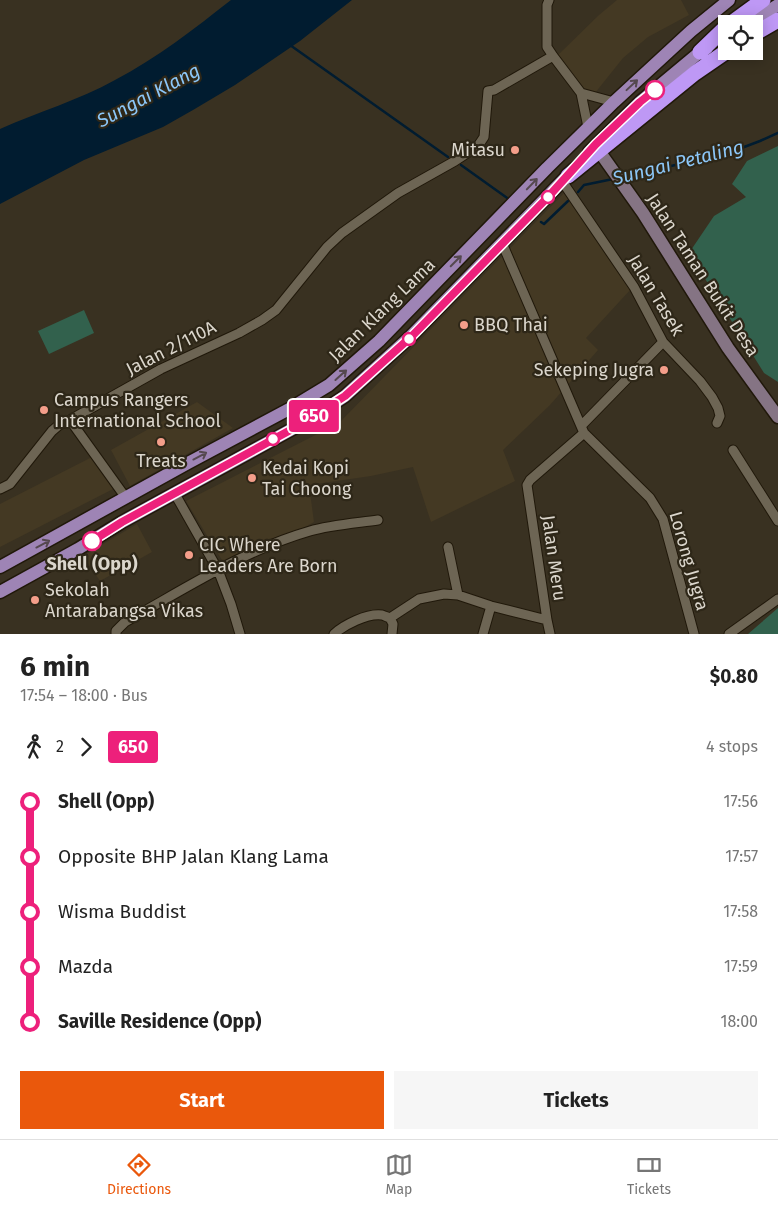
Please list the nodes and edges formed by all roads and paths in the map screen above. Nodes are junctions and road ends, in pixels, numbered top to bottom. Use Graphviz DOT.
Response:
graph roads {
  1 [pos="549,0"];
  2 [pos="729,0"];
  3 [pos="764,0"];
  4 [pos="778,5"];
  5 [pos="743,15"];
  6 [pos="762,15"];
  7 [pos="778,20"];
  8 [pos="763,29"];
  9 [pos="718,35"];
  10 [pos="718,41"];
  11 [pos="700,52"];
  12 [pos="553,56"];
  13 [pos="718,57"];
  14 [pos="581,93"];
  15 [pos="614,102"];
  16 [pos="588,127"];
  17 [pos="599,151"];
  18 [pos="565,178"];
  19 [pos="502,243"];
  20 [pos="663,342"];
  21 [pos="778,417"];
  22 [pos="70,420"];
  23 [pos="717,423"];
  24 [pos="583,430"];
  25 [pos="733,450"];
  26 [pos="0,489"];
  27 [pos="175,494"];
  28 [pos="126,498"];
  29 [pos="378,520"];
  30 [pos="778,520"];
  31 [pos="122,522"];
  32 [pos="448,547"];
  33 [pos="0,567"];
  34 [pos="218,570"];
  35 [pos="0,584"];
  36 [pos="0,592"];
  37 [pos="458,596"];
  38 [pos="778,599"];
  39 [pos="492,606"];
  40 [pos="390,618"];
  41 [pos="546,620"];
  42 [pos="116,634"];
  43 [pos="240,634"];
  44 [pos="334,634"];
  45 [pos="392,634"];
  46 [pos="483,634"];
  47 [pos="550,634"];
  48 [pos="694,634"];
  49 [pos="729,634"];
  1 -- 12 [label="street"];
  15 -- 2 [label="main road, Jalan Klang Lama, one-way"];
  3 -- 5 [label="highway"];
  4 -- 6 [label="main road"];
  7 -- 8 [label="highway"];
  9 -- 11 [label="highway"];
  10 -- 11 [label="main road, Jalan Klang Lama"];
  11 -- 18 [label="main road, Jalan Klang Lama"];
  12 -- 14 [label="street"];
  12 -- 22 [label="street, Jalan 2/110A"];
  13 -- 17 [label="highway"];
  14 -- 15 [label="street"];
  14 -- 16 [label="street"];
  15 -- 16 [label="main road, Jalan Klang Lama"];
  28 -- 16 [label="main road, Jalan Klang Lama, one-way"];
  17 -- 18 [label="highway"];
  17 -- 21 [label="street, Jalan Taman Bukit Desa"];
  18 -- 19 [label="main road, Jalan Klang Lama"];
  18 -- 20 [label="street, Jalan Tasek"];
  19 -- 24 [label="street, Lorong Jugra"];
  19 -- 27 [label="main road, Jalan Klang Lama"];
  20 -- 23 [label="street, Jalan Tasek"];
  20 -- 24 [label="street"];
  22 -- 26 [label="street, Jalan 2/110A"];
  22 -- 28 [label="street"];
  24 -- 41 [label="street, Jalan Meru"];
  24 -- 48 [label="street, Lorong Jugra"];
  25 -- 30 [label="street"];
  27 -- 31 [label="main road, Jalan Klang Lama"];
  27 -- 34 [label="street"];
  33 -- 28 [label="main road, Jalan Klang Lama, one-way"];
  29 -- 34 [label="street"];
  31 -- 35 [label="main road"];
  31 -- 36 [label="main road, Jalan Klang Lama"];
  32 -- 37 [label="street"];
  34 -- 42 [label="street"];
  34 -- 43 [label="street"];
  37 -- 39 [label="street"];
  37 -- 40 [label="street"];
  38 -- 49 [label="street"];
  39 -- 41 [label="street"];
  39 -- 46 [label="street"];
  40 -- 44 [label="street"];
  40 -- 45 [label="street"];
  41 -- 47 [label="street, Jalan Meru"];
}
